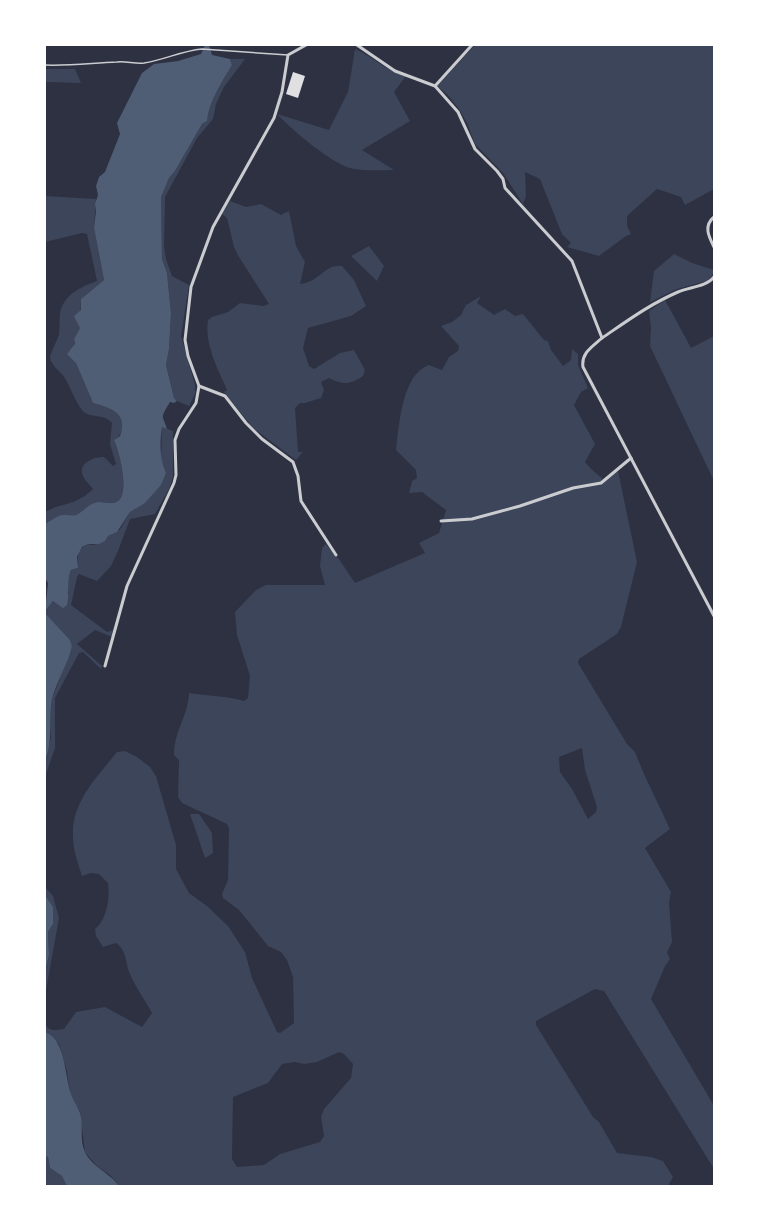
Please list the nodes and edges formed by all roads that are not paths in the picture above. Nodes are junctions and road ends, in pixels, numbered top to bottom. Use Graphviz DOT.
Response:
graph roads {
  1 [pos="306,45"];
  2 [pos="357,45"];
  3 [pos="472,45"];
  4 [pos="288,56"];
  5 [pos="45,65"];
  6 [pos="435,86"];
  7 [pos="714,217"];
  8 [pos="714,247"];
  9 [pos="714,277"];
  10 [pos="602,338"];
  11 [pos="199,386"];
  12 [pos="631,458"];
  13 [pos="441,521"];
  14 [pos="336,555"];
  15 [pos="714,616"];
  16 [pos="105,666"];
  1 -- 4 [label="street"];
  2 -- 6 [label="street"];
  3 -- 6 [label="street"];
  4 -- 5 [label="lane"];
  4 -- 11 [label="street"];
  6 -- 10 [label="street"];
  7 -- 8 [label="street"];
  9 -- 10 [label="street"];
  10 -- 12 [label="street"];
  11 -- 14 [label="street"];
  11 -- 16 [label="street"];
  12 -- 13 [label="street"];
  12 -- 15 [label="street"];
}
